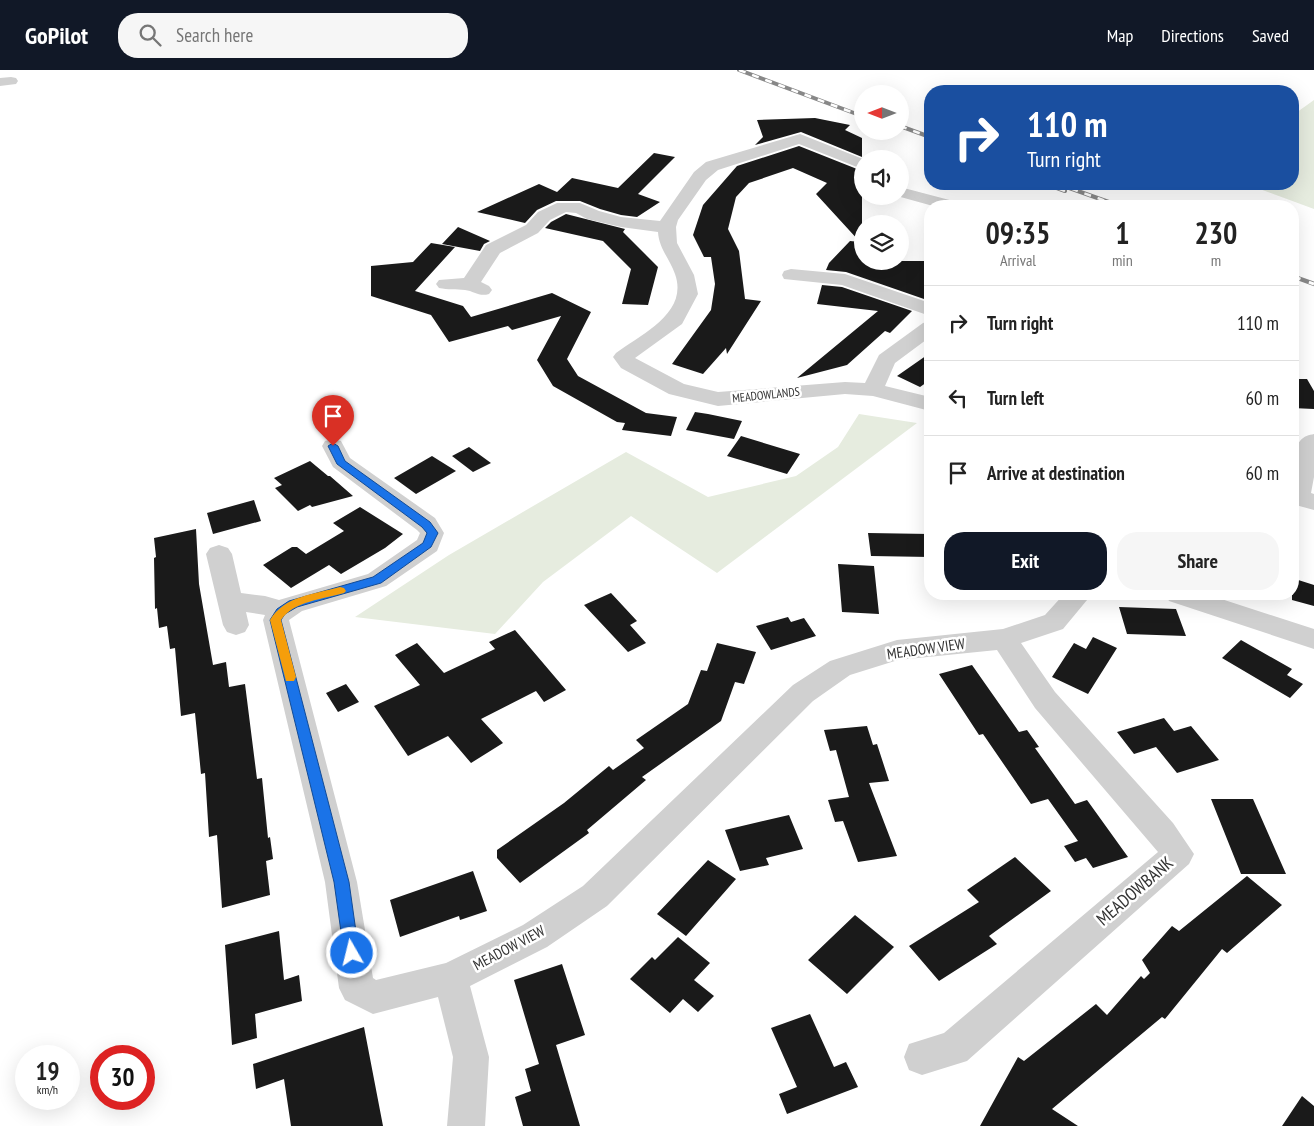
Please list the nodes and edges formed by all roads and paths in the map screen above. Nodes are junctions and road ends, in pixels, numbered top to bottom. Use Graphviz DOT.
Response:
graph roads {
  1 [pos="854,161"];
  2 [pos="909,194"];
  3 [pos="931,200"];
  4 [pos="667,227"];
  5 [pos="787,275"];
  6 [pos="446,284"];
  7 [pos="924,308"];
  8 [pos="924,331"];
  9 [pos="873,390"];
  10 [pos="924,403"];
  11 [pos="1314,441"];
  12 [pos="333,446"];
  13 [pos="1299,493"];
  14 [pos="1299,498"];
  15 [pos="1314,502"];
  16 [pos="219,554"];
  17 [pos="1074,600"];
  18 [pos="1196,600"];
  19 [pos="281,612"];
  20 [pos="1004,639"];
  21 [pos="1314,639"];
  22 [pos="451,978"];
  23 [pos="922,1057"];
  24 [pos="466,1126"];
  1 -- 4 [label="street"];
  2 -- 3 [label="street"];
  4 -- 6 [label="street"];
  4 -- 9 [label="street, MEADOWLANDS"];
  5 -- 7 [label="street"];
  8 -- 9 [label="street"];
  9 -- 10 [label="street, MEADOWLANDS"];
  11 -- 13 [label="street"];
  12 -- 19 [label="street"];
  14 -- 15 [label="street"];
  16 -- 19 [label="street"];
  17 -- 20 [label="street"];
  18 -- 21 [label="street"];
  19 -- 22 [label="street, MEADOW VIEW"];
  20 -- 22 [label="street, MEADOW VIEW"];
  20 -- 23 [label="street, MEADOWBANK"];
  22 -- 24 [label="street"];
}
